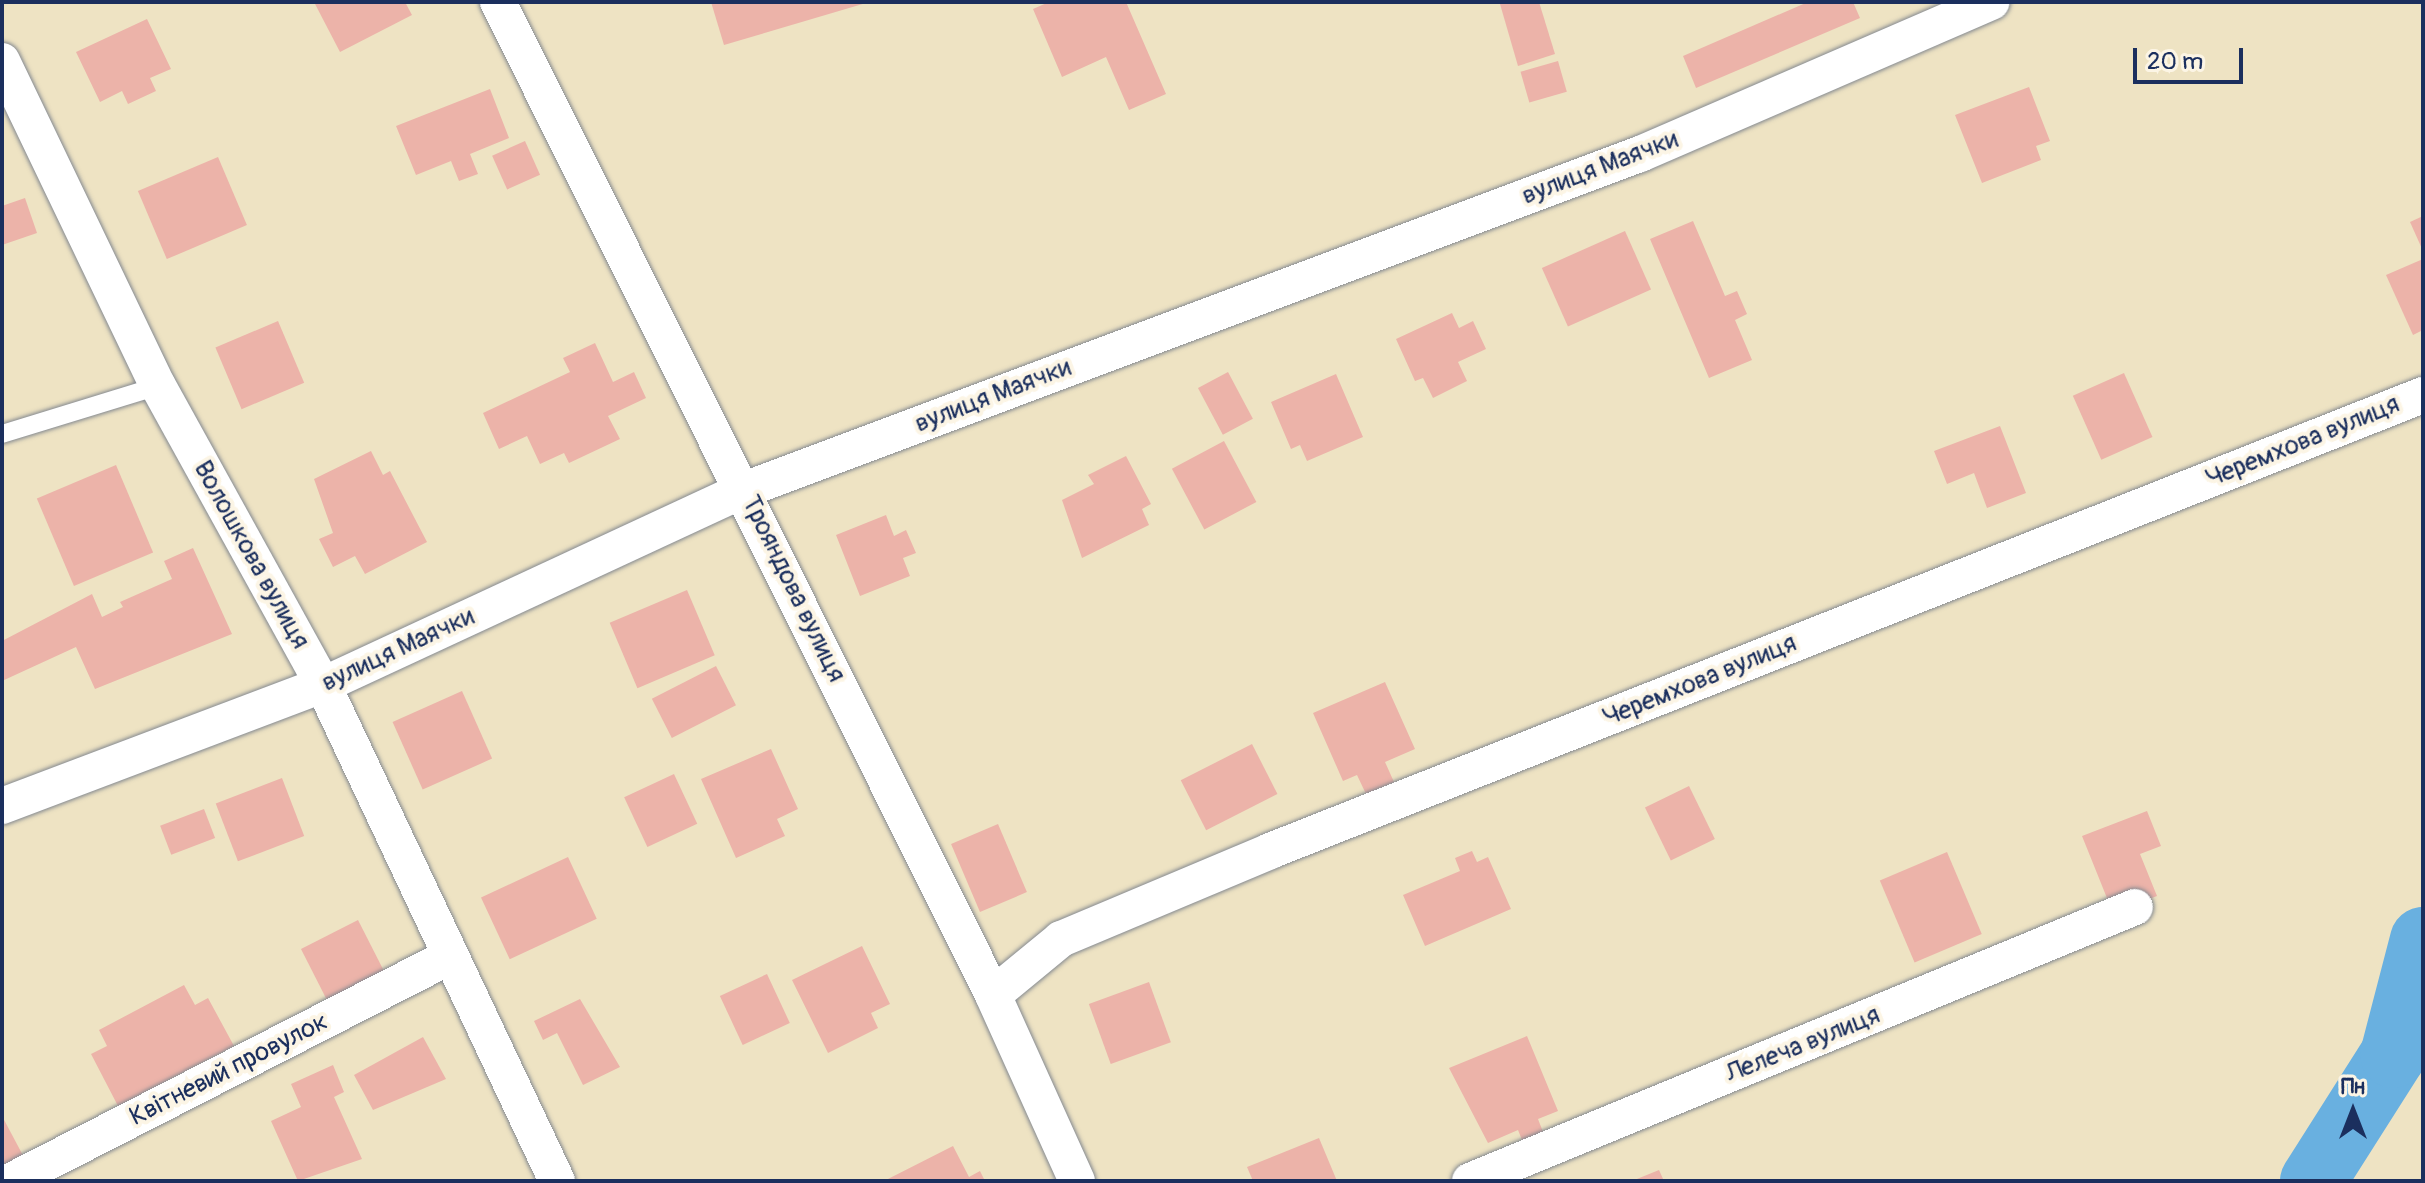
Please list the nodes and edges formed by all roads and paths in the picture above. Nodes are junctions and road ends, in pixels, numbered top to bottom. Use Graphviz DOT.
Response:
graph roads {
  1 [pos="498,2"];
  2 [pos="1992,2"];
  3 [pos="2,61"];
  4 [pos="158,386"];
  5 [pos="2423,395"];
  6 [pos="2,434"];
  7 [pos="744,490"];
  8 [pos="323,685"];
  9 [pos="2,806"];
  10 [pos="2135,907"];
  11 [pos="446,958"];
  12 [pos="993,995"];
  13 [pos="11,1181"];
  14 [pos="557,1181"];
  15 [pos="1077,1181"];
  16 [pos="1470,1181"];
  1 -- 7 [label="street, Трояндова вулиця"];
  2 -- 7 [label="street, вулиця Маячки"];
  3 -- 4 [label="street, Волошкова вулиця"];
  4 -- 6 [label="lane"];
  4 -- 8 [label="street, Волошкова вулиця"];
  5 -- 12 [label="street, Черемхова вулиця"];
  7 -- 8 [label="street, вулиця Маячки"];
  7 -- 12 [label="street, Трояндова вулиця"];
  8 -- 9 [label="street, вулиця Маячки"];
  8 -- 11 [label="street, Волошкова вулиця"];
  10 -- 16 [label="street, Лелеча вулиця"];
  11 -- 13 [label="street, Квітневий провулок"];
  11 -- 14 [label="street, Волошкова вулиця"];
  12 -- 15 [label="street, Трояндова вулиця"];
}
